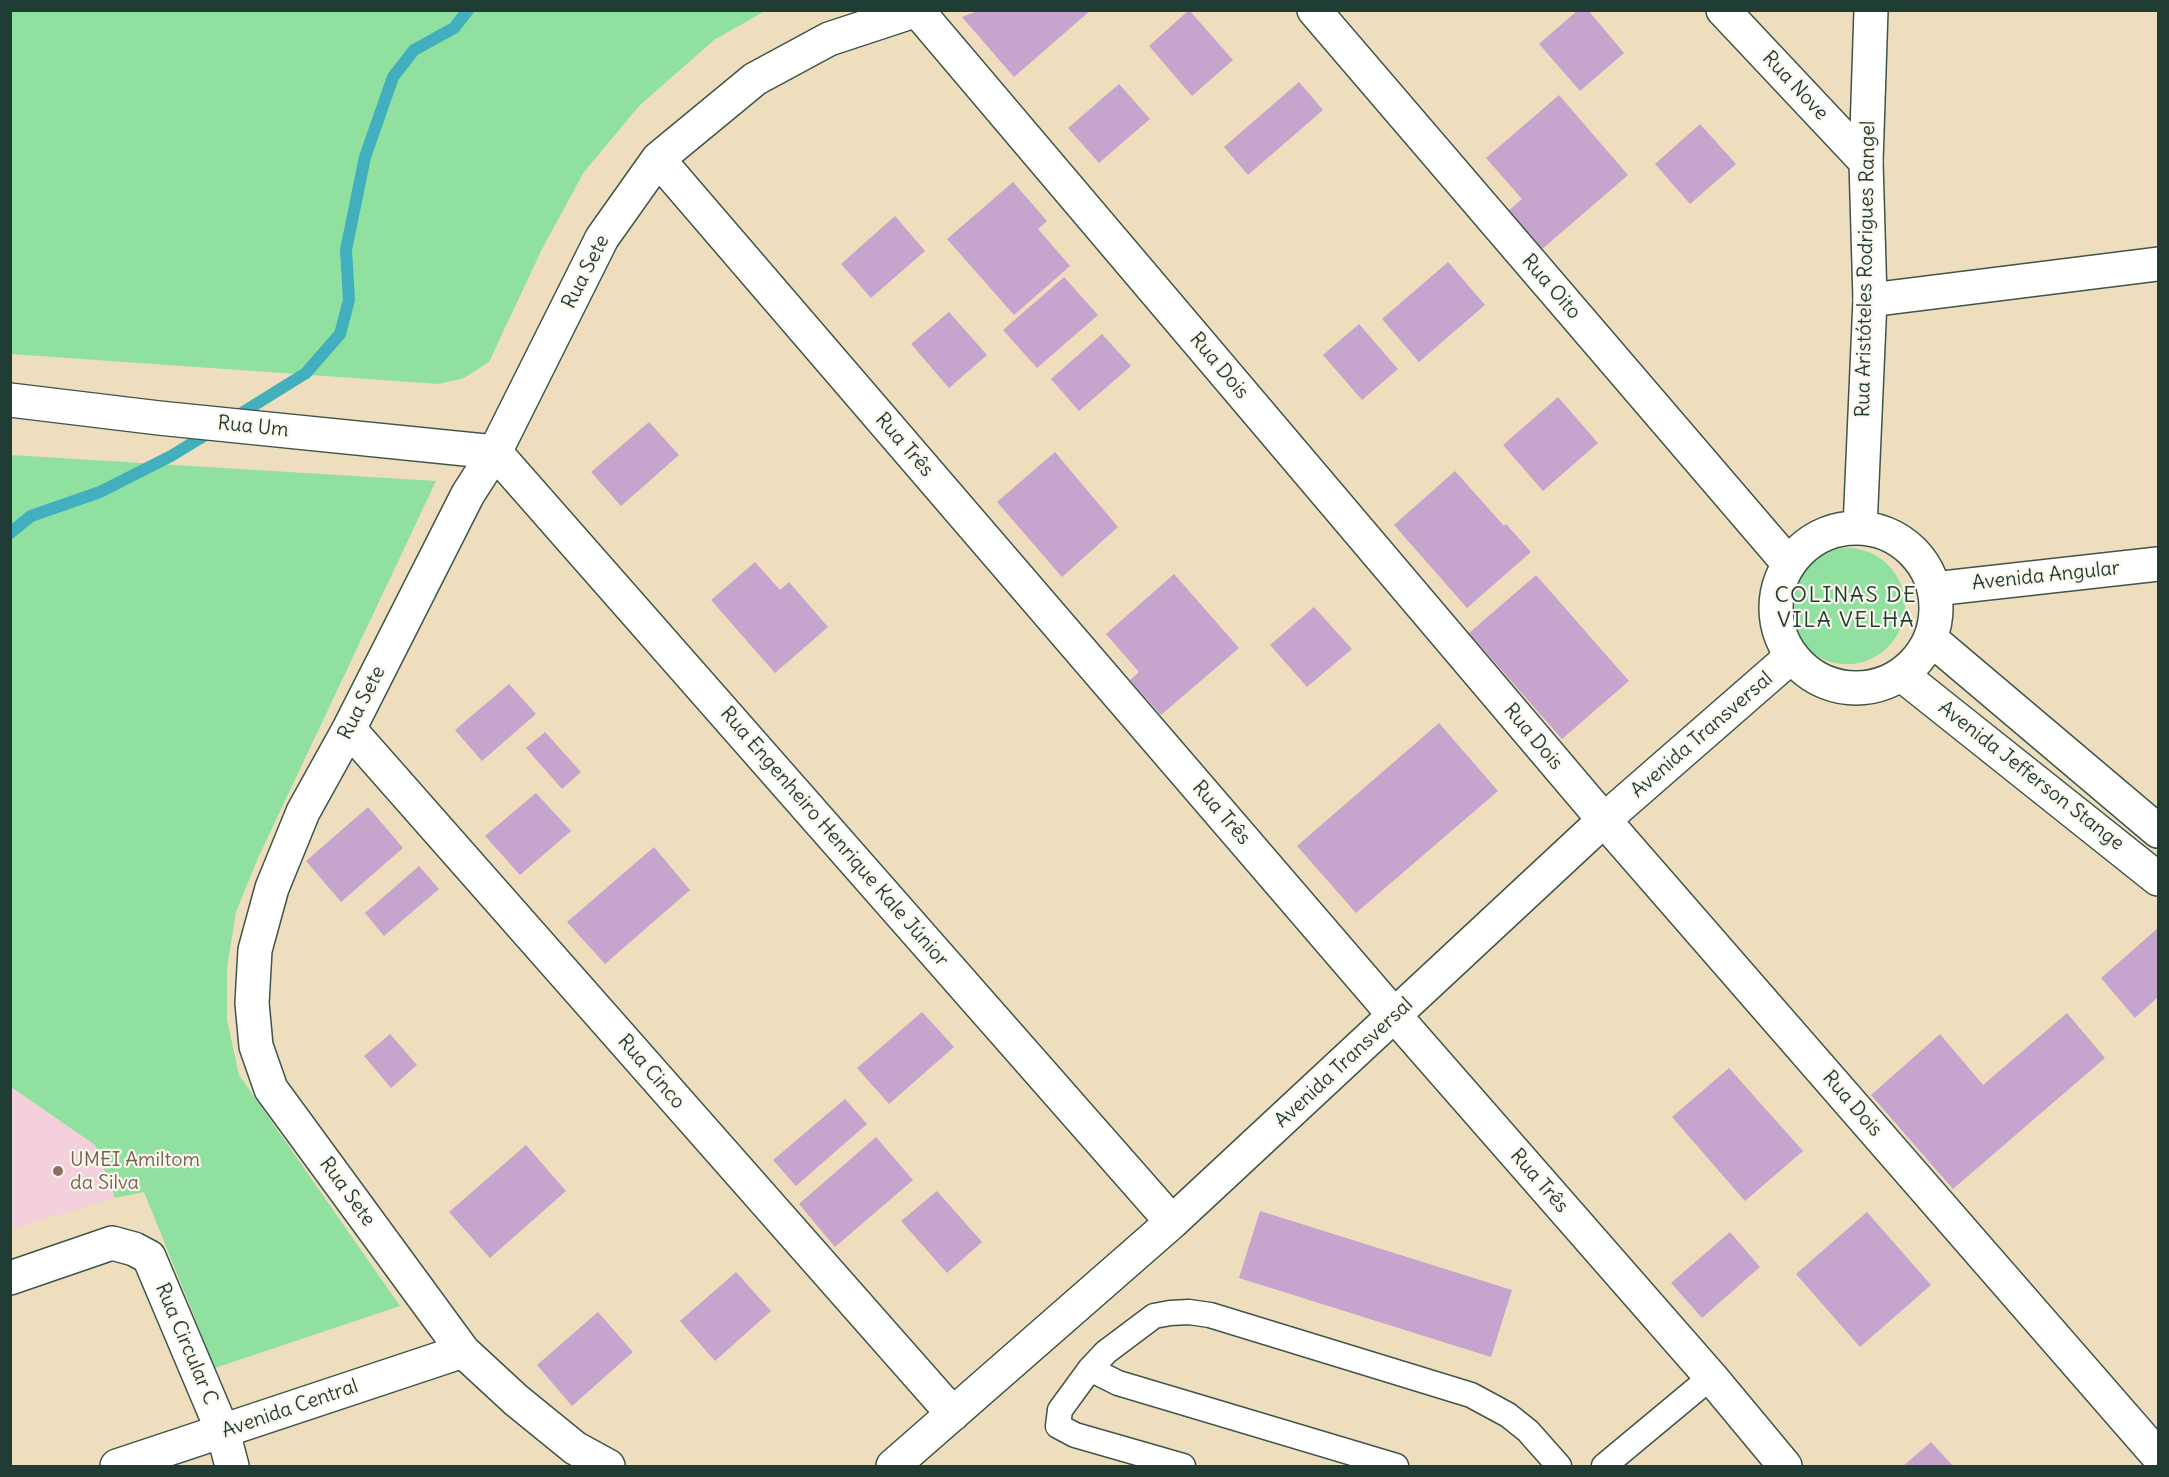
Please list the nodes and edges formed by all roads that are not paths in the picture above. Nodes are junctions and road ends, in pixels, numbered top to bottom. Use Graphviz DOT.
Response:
graph roads {
  1 [pos="917,10"];
  2 [pos="1314,10"];
  3 [pos="1723,10"];
  4 [pos="1871,10"];
  5 [pos="658,159"];
  6 [pos="1866,162"];
  7 [pos="2158,264"];
  8 [pos="1870,300"];
  9 [pos="10,400"];
  10 [pos="495,453"];
  11 [pos="1860,528"];
  12 [pos="1789,564"];
  13 [pos="2158,564"];
  14 [pos="1934,589"];
  15 [pos="1931,639"];
  16 [pos="1792,656"];
  17 [pos="1902,675"];
  18 [pos="349,729"];
  19 [pos="1604,820"];
  20 [pos="2158,831"];
  21 [pos="2158,879"];
  22 [pos="1395,1016"];
  23 [pos="1172,1222"];
  24 [pos="10,1278"];
  25 [pos="463,1351"];
  26 [pos="1090,1369"];
  27 [pos="1711,1377"];
  28 [pos="953,1414"];
  29 [pos="223,1432"];
  30 [pos="2158,1456"];
  31 [pos="117,1467"];
  32 [pos="232,1467"];
  33 [pos="608,1467"];
  34 [pos="893,1467"];
  35 [pos="1183,1467"];
  36 [pos="1396,1467"];
  37 [pos="1559,1467"];
  38 [pos="1604,1467"];
  39 [pos="1785,1467"];
  1 -- 5 [label="street, Rua Sete"];
  1 -- 19 [label="street, Rua Dois"];
  2 -- 12 [label="street, Rua Oito"];
  3 -- 6 [label="street, Rua Nove"];
  4 -- 6 [label="street, Rua Aristóteles Rodrigues Rangel"];
  5 -- 10 [label="street, Rua Sete"];
  5 -- 22 [label="street, Rua Três"];
  6 -- 8 [label="street, Rua Aristóteles Rodrigues Rangel"];
  7 -- 8 [label="street"];
  8 -- 11 [label="street, Rua Aristóteles Rodrigues Rangel"];
  9 -- 10 [label="street, Rua Um"];
  10 -- 18 [label="street, Rua Sete"];
  10 -- 23 [label="street, Rua Engenheiro Henrique Kale Júnior"];
  11 -- 12 [label="street"];
  11 -- 14 [label="street"];
  12 -- 16 [label="street"];
  13 -- 14 [label="street, Avenida Angular"];
  14 -- 15 [label="street"];
  15 -- 17 [label="street"];
  15 -- 20 [label="street, Avenida Jefferson Stange"];
  16 -- 17 [label="street"];
  16 -- 19 [label="street, Avenida Transversal"];
  17 -- 21 [label="street, Avenida Jefferson Stange"];
  18 -- 25 [label="street, Rua Sete"];
  18 -- 28 [label="street, Rua Cinco"];
  19 -- 22 [label="street, Avenida Transversal"];
  19 -- 30 [label="street, Rua Dois"];
  22 -- 23 [label="street, Avenida Transversal"];
  22 -- 27 [label="street, Rua Três"];
  23 -- 28 [label="street, Avenida Transversal"];
  24 -- 29 [label="street, Rua Circular C"];
  25 -- 29 [label="street, Avenida Central"];
  25 -- 33 [label="street, Rua Sete"];
  26 -- 35 [label="lane"];
  26 -- 36 [label="lane"];
  26 -- 37 [label="lane"];
  27 -- 38 [label="lane"];
  27 -- 39 [label="street, Rua Três"];
  28 -- 34 [label="street, Avenida Transversal"];
  29 -- 31 [label="street, Avenida Central"];
  29 -- 32 [label="street, Rua Circular C"];
}
